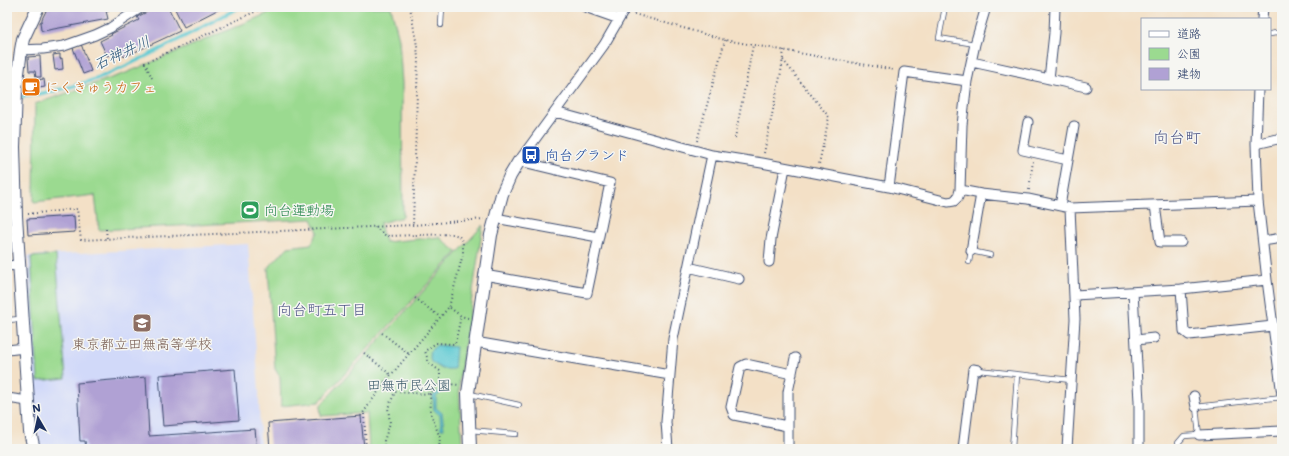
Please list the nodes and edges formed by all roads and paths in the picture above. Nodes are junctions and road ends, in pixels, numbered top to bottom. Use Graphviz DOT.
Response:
graph roads {
  1 [pos="38,7"];
  2 [pos="142,7"];
  3 [pos="264,7"];
  4 [pos="410,7"];
  5 [pos="442,7"];
  6 [pos="585,7"];
  7 [pos="945,7"];
  8 [pos="986,7"];
  9 [pos="1055,7"];
  10 [pos="1263,7"];
  11 [pos="623,12"];
  12 [pos="1262,18"];
  13 [pos="441,25"];
  14 [pos="1282,32"];
  15 [pos="1271,34"];
  16 [pos="725,40"];
  17 [pos="975,44"];
  18 [pos="753,45"];
  19 [pos="21,50"];
  20 [pos="784,50"];
  21 [pos="783,60"];
  22 [pos="972,62"];
  23 [pos="904,72"];
  24 [pos="152,78"];
  25 [pos="1049,78"];
  26 [pos="967,81"];
  27 [pos="1086,87"];
  28 [pos="1258,90"];
  29 [pos="12,107"];
  30 [pos="555,112"];
  31 [pos="1028,122"];
  32 [pos="1074,126"];
  33 [pos="735,138"];
  34 [pos="1282,138"];
  35 [pos="1256,144"];
  36 [pos="694,150"];
  37 [pos="1035,153"];
  38 [pos="712,155"];
  39 [pos="519,160"];
  40 [pos="1068,160"];
  41 [pos="762,163"];
  42 [pos="785,168"];
  43 [pos="817,174"];
  44 [pos="890,187"];
  45 [pos="960,190"];
  46 [pos="981,194"];
  47 [pos="1028,199"];
  48 [pos="1258,201"];
  49 [pos="1155,205"];
  50 [pos="1060,206"];
  51 [pos="1070,208"];
  52 [pos="16,216"];
  53 [pos="495,218"];
  54 [pos="413,225"];
  55 [pos="374,227"];
  56 [pos="106,229"];
  57 [pos="12,237"];
  58 [pos="598,237"];
  59 [pos="1282,238"];
  60 [pos="107,239"];
  61 [pos="1263,241"];
  62 [pos="1181,242"];
  63 [pos="971,251"];
  64 [pos="990,255"];
  65 [pos="769,262"];
  66 [pos="969,262"];
  67 [pos="13,266"];
  68 [pos="688,266"];
  69 [pos="484,275"];
  70 [pos="739,280"];
  71 [pos="1267,280"];
  72 [pos="1181,289"];
  73 [pos="1133,292"];
  74 [pos="1074,295"];
  75 [pos="415,298"];
  76 [pos="448,307"];
  77 [pos="460,316"];
  78 [pos="440,317"];
  79 [pos="23,319"];
  80 [pos="478,319"];
  81 [pos="7,320"];
  82 [pos="1273,326"];
  83 [pos="382,333"];
  84 [pos="1154,338"];
  85 [pos="1136,340"];
  86 [pos="475,342"];
  87 [pos="25,348"];
  88 [pos="7,350"];
  89 [pos="364,353"];
  90 [pos="409,354"];
  91 [pos="795,358"];
  92 [pos="978,370"];
  93 [pos="792,374"];
  94 [pos="391,375"];
  95 [pos="670,375"];
  96 [pos="1017,375"];
  97 [pos="1071,380"];
  98 [pos="385,382"];
  99 [pos="440,383"];
  100 [pos="468,390"];
  101 [pos="395,392"];
  102 [pos="1282,393"];
  103 [pos="430,394"];
  104 [pos="1194,396"];
  105 [pos="7,398"];
  106 [pos="28,401"];
  107 [pos="519,405"];
  108 [pos="1196,407"];
  109 [pos="363,413"];
  110 [pos="361,416"];
  111 [pos="787,426"];
  112 [pos="469,429"];
  113 [pos="1282,431"];
  114 [pos="516,434"];
  115 [pos="1198,435"];
  116 [pos="34,449"];
  117 [pos="366,449"];
  118 [pos="385,449"];
  119 [pos="439,449"];
  120 [pos="470,449"];
  121 [pos="668,449"];
  122 [pos="788,449"];
  123 [pos="963,449"];
  124 [pos="1012,449"];
  125 [pos="1067,449"];
  126 [pos="1139,449"];
  127 [pos="1178,449"];
  1 -- 19 [label="street"];
  2 -- 19 [label="street"];
  3 -- 24 [label="path"];
  4 -- 54 [label="path"];
  5 -- 13 [label="lane"];
  6 -- 11 [label="street"];
  7 -- 17 [label="lane"];
  8 -- 17 [label="street"];
  9 -- 25 [label="street"];
  10 -- 12 [label="street"];
  11 -- 16 [label="path"];
  11 -- 30 [label="street"];
  14 -- 15 [label="lane"];
  16 -- 18 [label="path"];
  16 -- 36 [label="path"];
  17 -- 22 [label="street"];
  18 -- 20 [label="path"];
  18 -- 33 [label="path"];
  19 -- 29 [label="street"];
  20 -- 21 [label="path"];
  20 -- 23 [label="path"];
  21 -- 41 [label="path"];
  21 -- 43 [label="path"];
  22 -- 25 [label="street"];
  22 -- 26 [label="street"];
  23 -- 26 [label="street"];
  23 -- 44 [label="street"];
  25 -- 27 [label="street"];
  26 -- 45 [label="street"];
  28 -- 35 [label="street"];
  29 -- 52 [label="street"];
  30 -- 36 [label="street"];
  30 -- 39 [label="street"];
  31 -- 37 [label="street"];
  32 -- 40 [label="street"];
  34 -- 35 [label="street"];
  35 -- 48 [label="street"];
  36 -- 38 [label="street"];
  37 -- 40 [label="street"];
  37 -- 47 [label="path"];
  38 -- 41 [label="street"];
  38 -- 68 [label="street"];
  39 -- 53 [label="street"];
  39 -- 58 [label="street"];
  40 -- 50 [label="street"];
  41 -- 42 [label="street"];
  42 -- 43 [label="street"];
  42 -- 65 [label="street"];
  43 -- 44 [label="street"];
  44 -- 45 [label="street"];
  45 -- 46 [label="street"];
  46 -- 47 [label="street"];
  46 -- 63 [label="street"];
  47 -- 50 [label="street"];
  48 -- 49 [label="street"];
  48 -- 61 [label="street"];
  49 -- 51 [label="street"];
  49 -- 62 [label="street"];
  50 -- 51 [label="street"];
  51 -- 74 [label="street"];
  52 -- 57 [label="street"];
  52 -- 60 [label="path"];
  53 -- 54 [label="path"];
  53 -- 58 [label="street"];
  53 -- 69 [label="street"];
  54 -- 55 [label="path"];
  55 -- 60 [label="path"];
  55 -- 76 [label="path"];
  56 -- 60 [label="path"];
  57 -- 67 [label="street"];
  58 -- 69 [label="street"];
  59 -- 61 [label="street"];
  61 -- 71 [label="street"];
  63 -- 64 [label="lane"];
  63 -- 66 [label="lane"];
  67 -- 79 [label="street"];
  68 -- 70 [label="street"];
  68 -- 95 [label="street"];
  69 -- 80 [label="street"];
  71 -- 72 [label="street"];
  71 -- 82 [label="street"];
  72 -- 73 [label="street"];
  72 -- 82 [label="street"];
  73 -- 74 [label="street"];
  73 -- 85 [label="street"];
  74 -- 97 [label="street"];
  75 -- 78 [label="path"];
  76 -- 77 [label="path"];
  76 -- 78 [label="path"];
  77 -- 80 [label="path"];
  77 -- 99 [label="path"];
  78 -- 90 [label="path"];
  79 -- 81 [label="lane"];
  79 -- 87 [label="street"];
  80 -- 86 [label="street"];
  82 -- 102 [label="street"];
  83 -- 90 [label="path"];
  84 -- 85 [label="street"];
  85 -- 126 [label="street"];
  86 -- 95 [label="street"];
  86 -- 100 [label="street"];
  87 -- 88 [label="street"];
  87 -- 106 [label="street"];
  89 -- 94 [label="path"];
  90 -- 94 [label="path"];
  91 -- 93 [label="street"];
  92 -- 96 [label="lane"];
  92 -- 123 [label="street"];
  93 -- 111 [label="street"];
  93 -- 111 [label="street"];
  94 -- 98 [label="path"];
  95 -- 121 [label="street"];
  96 -- 97 [label="lane"];
  96 -- 124 [label="lane"];
  97 -- 125 [label="street"];
  98 -- 101 [label="path"];
  98 -- 109 [label="path"];
  99 -- 100 [label="path"];
  99 -- 103 [label="path"];
  100 -- 107 [label="lane"];
  100 -- 112 [label="street"];
  101 -- 103 [label="path"];
  101 -- 118 [label="path"];
  102 -- 108 [label="lane"];
  103 -- 119 [label="path"];
  104 -- 108 [label="street"];
  105 -- 106 [label="street"];
  106 -- 116 [label="street"];
  108 -- 115 [label="lane"];
  109 -- 110 [label="path"];
  109 -- 117 [label="path"];
  111 -- 122 [label="street"];
  112 -- 114 [label="lane"];
  112 -- 120 [label="street"];
  113 -- 115 [label="street"];
  115 -- 127 [label="lane"];
}
